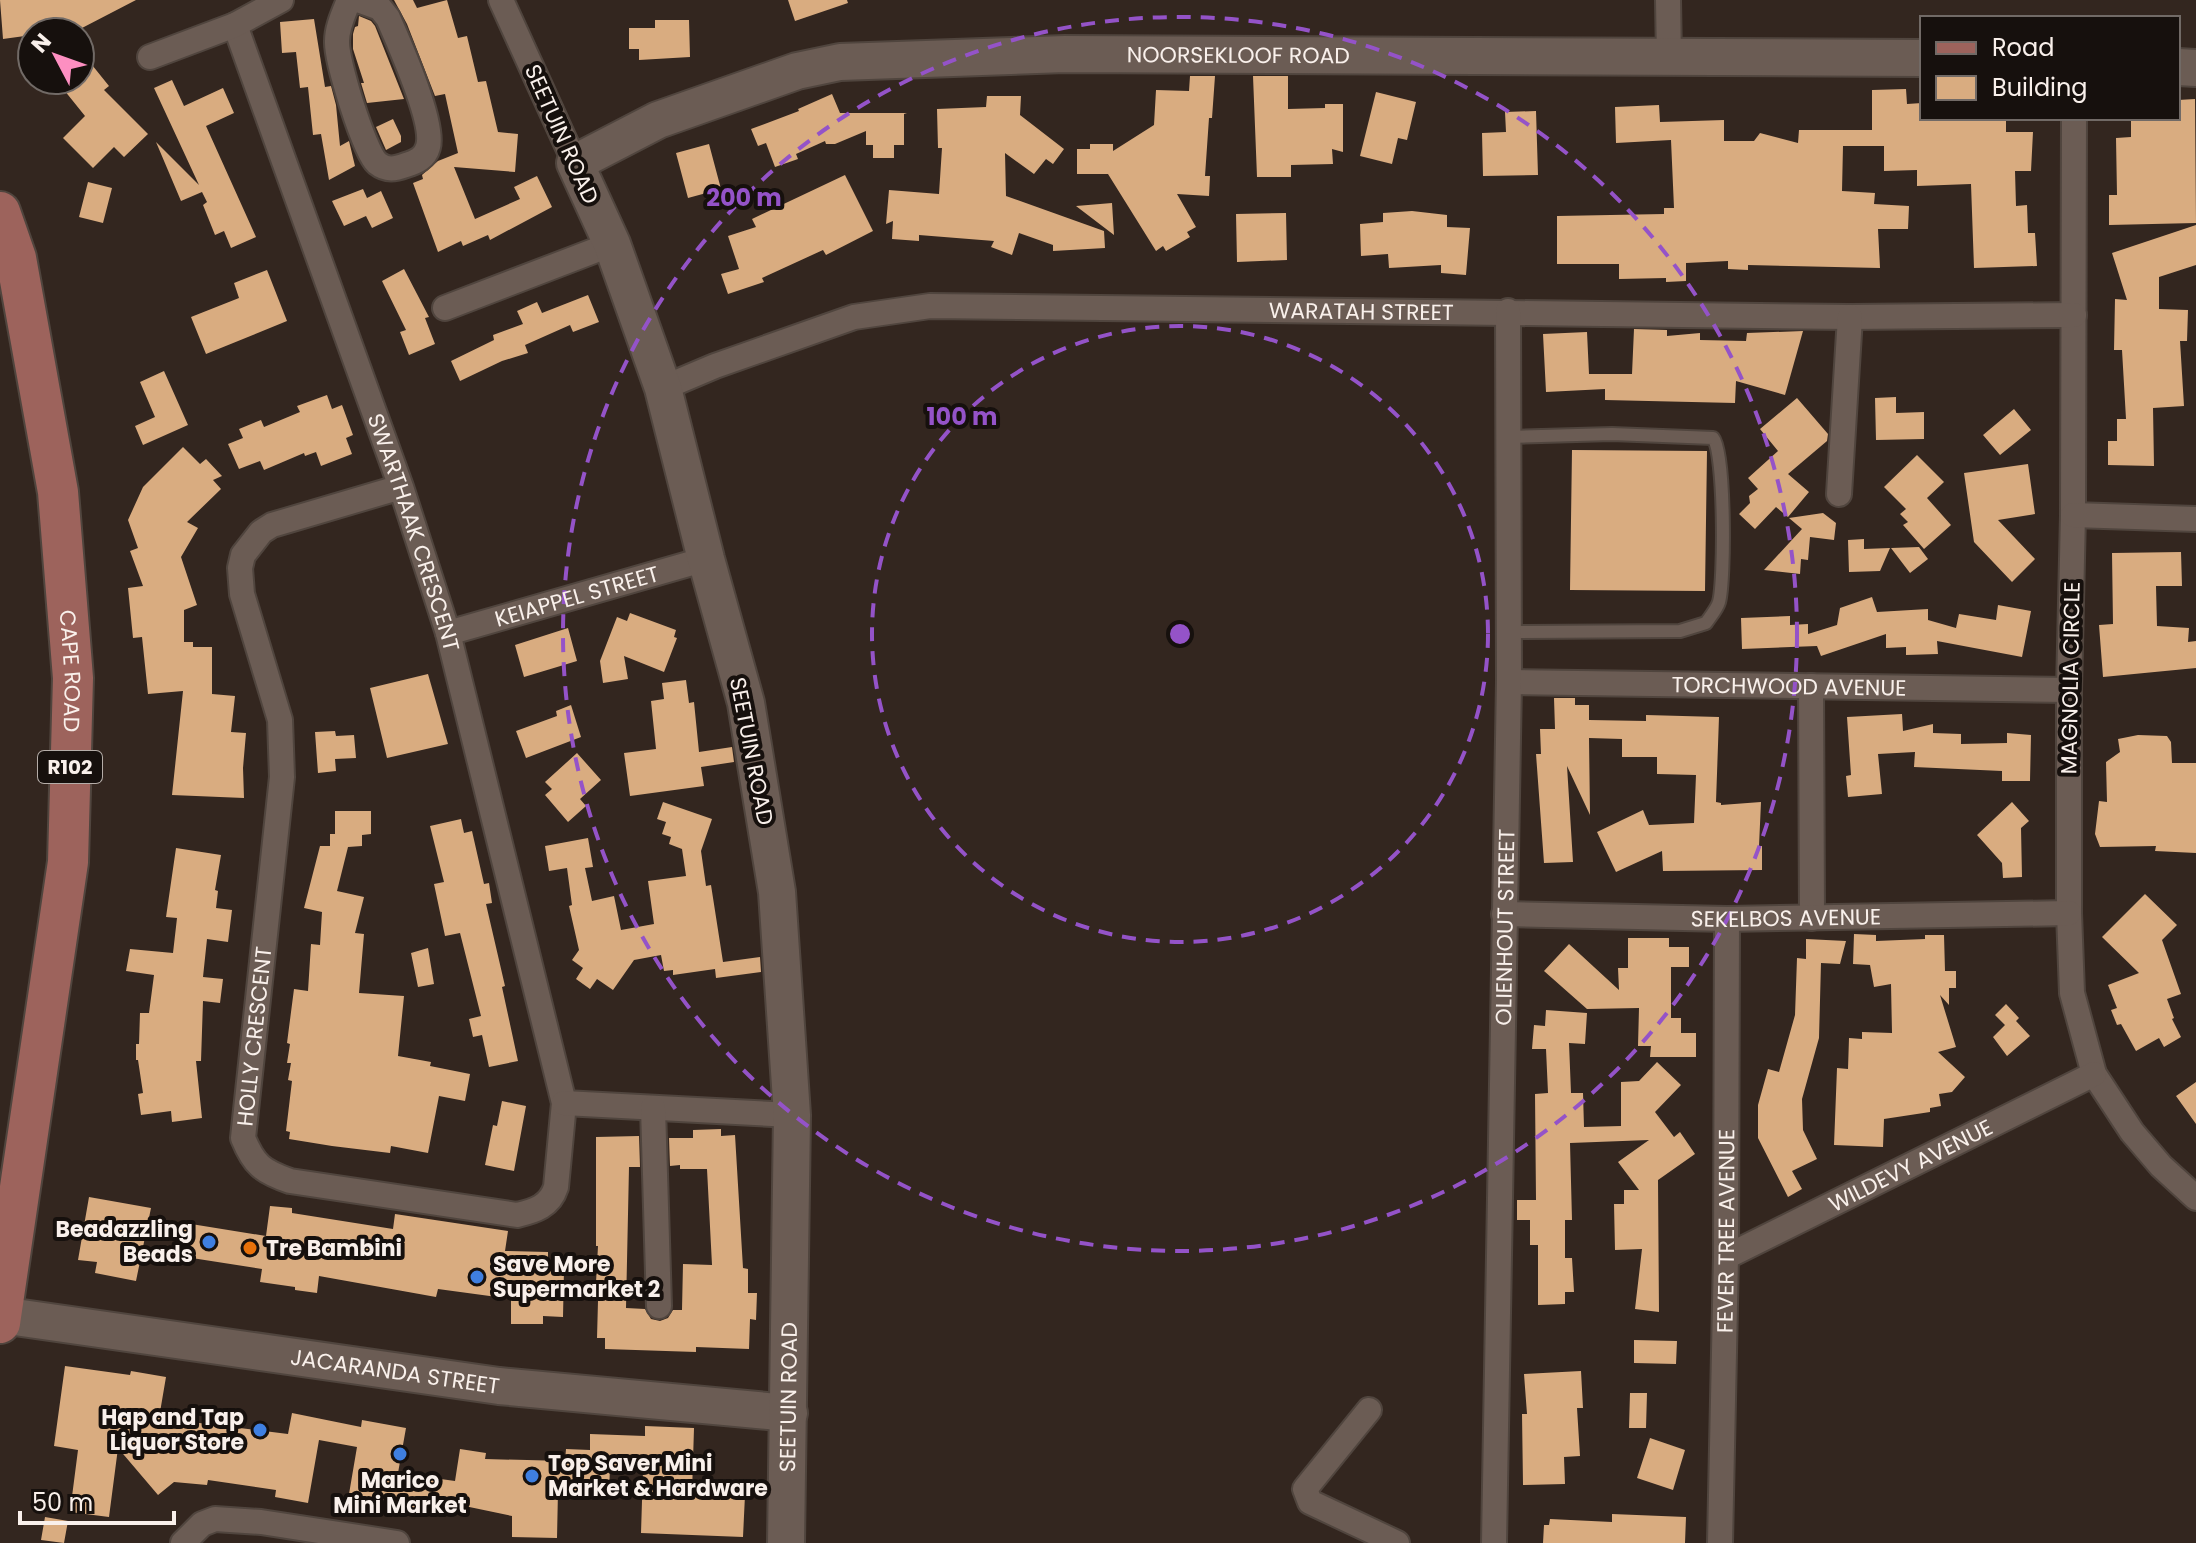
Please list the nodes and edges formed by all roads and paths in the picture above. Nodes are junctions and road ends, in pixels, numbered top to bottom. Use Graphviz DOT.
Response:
graph roads {
  1 [pos="281,0"];
  2 [pos="349,0"];
  3 [pos="358,0"];
  4 [pos="501,0"];
  5 [pos="1668,0"];
  6 [pos="235,25"];
  7 [pos="150,57"];
  8 [pos="1669,58"];
  9 [pos="1920,58"];
  10 [pos="2074,120"];
  11 [pos="575,163"];
  12 [pos="0,212"];
  13 [pos="612,244"];
  14 [pos="445,308"];
  15 [pos="1508,311"];
  16 [pos="2074,315"];
  17 [pos="1850,317"];
  18 [pos="663,388"];
  19 [pos="1509,437"];
  20 [pos="401,487"];
  21 [pos="1839,494"];
  22 [pos="2073,515"];
  23 [pos="2196,519"];
  24 [pos="706,559"];
  25 [pos="1509,632"];
  26 [pos="448,633"];
  27 [pos="1509,682"];
  28 [pos="1811,686"];
  29 [pos="2069,690"];
  30 [pos="2069,913"];
  31 [pos="1504,914"];
  32 [pos="1812,918"];
  33 [pos="1727,919"];
  34 [pos="2094,1074"];
  35 [pos="564,1103"];
  36 [pos="653,1108"];
  37 [pos="792,1115"];
  38 [pos="2196,1198"];
  39 [pos="1726,1257"];
  40 [pos="659,1306"];
  41 [pos="0,1318"];
  42 [pos="1369,1410"];
  43 [pos="789,1413"];
  44 [pos="183,1543"];
  45 [pos="397,1543"];
  46 [pos="786,1543"];
  47 [pos="1397,1543"];
  48 [pos="1494,1543"];
  49 [pos="1720,1543"];
  1 -- 6 [label="street"];
  2 -- 3 [label="street"];
  4 -- 11 [label="street, SEETUIN ROAD"];
  5 -- 8 [label="street"];
  6 -- 7 [label="street"];
  6 -- 20 [label="street, SWARTHAAK CRESCENT"];
  8 -- 9 [label="street, NOORSEKLOOF ROAD"];
  8 -- 11 [label="street, NOORSEKLOOF ROAD"];
  10 -- 16 [label="street, MAGNOLIA CIRCLE"];
  11 -- 13 [label="street, SEETUIN ROAD"];
  12 -- 41 [label="main road, CAPE ROAD / R102"];
  13 -- 14 [label="street"];
  13 -- 18 [label="street, SEETUIN ROAD"];
  15 -- 17 [label="street, WARATAH STREET"];
  15 -- 18 [label="street, WARATAH STREET"];
  15 -- 19 [label="street, OLIENHOUT STREET"];
  16 -- 17 [label="street, WARATAH STREET"];
  16 -- 22 [label="street, MAGNOLIA CIRCLE"];
  17 -- 21 [label="street"];
  18 -- 24 [label="street, SEETUIN ROAD"];
  19 -- 25 [label="street, OLIENHOUT STREET"];
  19 -- 25 [label="lane"];
  20 -- 26 [label="street, SWARTHAAK CRESCENT"];
  20 -- 35 [label="street, HOLLY CRESCENT"];
  22 -- 23 [label="street"];
  22 -- 29 [label="street, MAGNOLIA CIRCLE"];
  24 -- 26 [label="street, KEIAPPEL STREET"];
  24 -- 37 [label="street, SEETUIN ROAD"];
  25 -- 27 [label="street, OLIENHOUT STREET"];
  26 -- 35 [label="street, SWARTHAAK CRESCENT"];
  27 -- 28 [label="street, TORCHWOOD AVENUE"];
  27 -- 31 [label="street, OLIENHOUT STREET"];
  28 -- 29 [label="street, TORCHWOOD AVENUE"];
  28 -- 32 [label="street"];
  29 -- 30 [label="street, MAGNOLIA CIRCLE"];
  30 -- 32 [label="street, SEKELBOS AVENUE"];
  30 -- 34 [label="street, MAGNOLIA CIRCLE"];
  31 -- 33 [label="street, SEKELBOS AVENUE"];
  31 -- 48 [label="street, OLIENHOUT STREET"];
  32 -- 33 [label="street, SEKELBOS AVENUE"];
  33 -- 39 [label="street, FEVER TREE AVENUE"];
  34 -- 38 [label="street, MAGNOLIA CIRCLE"];
  34 -- 39 [label="street, WILDEVY AVENUE"];
  35 -- 36 [label="street"];
  36 -- 37 [label="street"];
  36 -- 40 [label="street"];
  37 -- 43 [label="street, SEETUIN ROAD"];
  39 -- 49 [label="street, FEVER TREE AVENUE"];
  41 -- 43 [label="street, JACARANDA STREET"];
  42 -- 47 [label="street"];
  43 -- 46 [label="street, SEETUIN ROAD"];
  44 -- 45 [label="street"];
}
